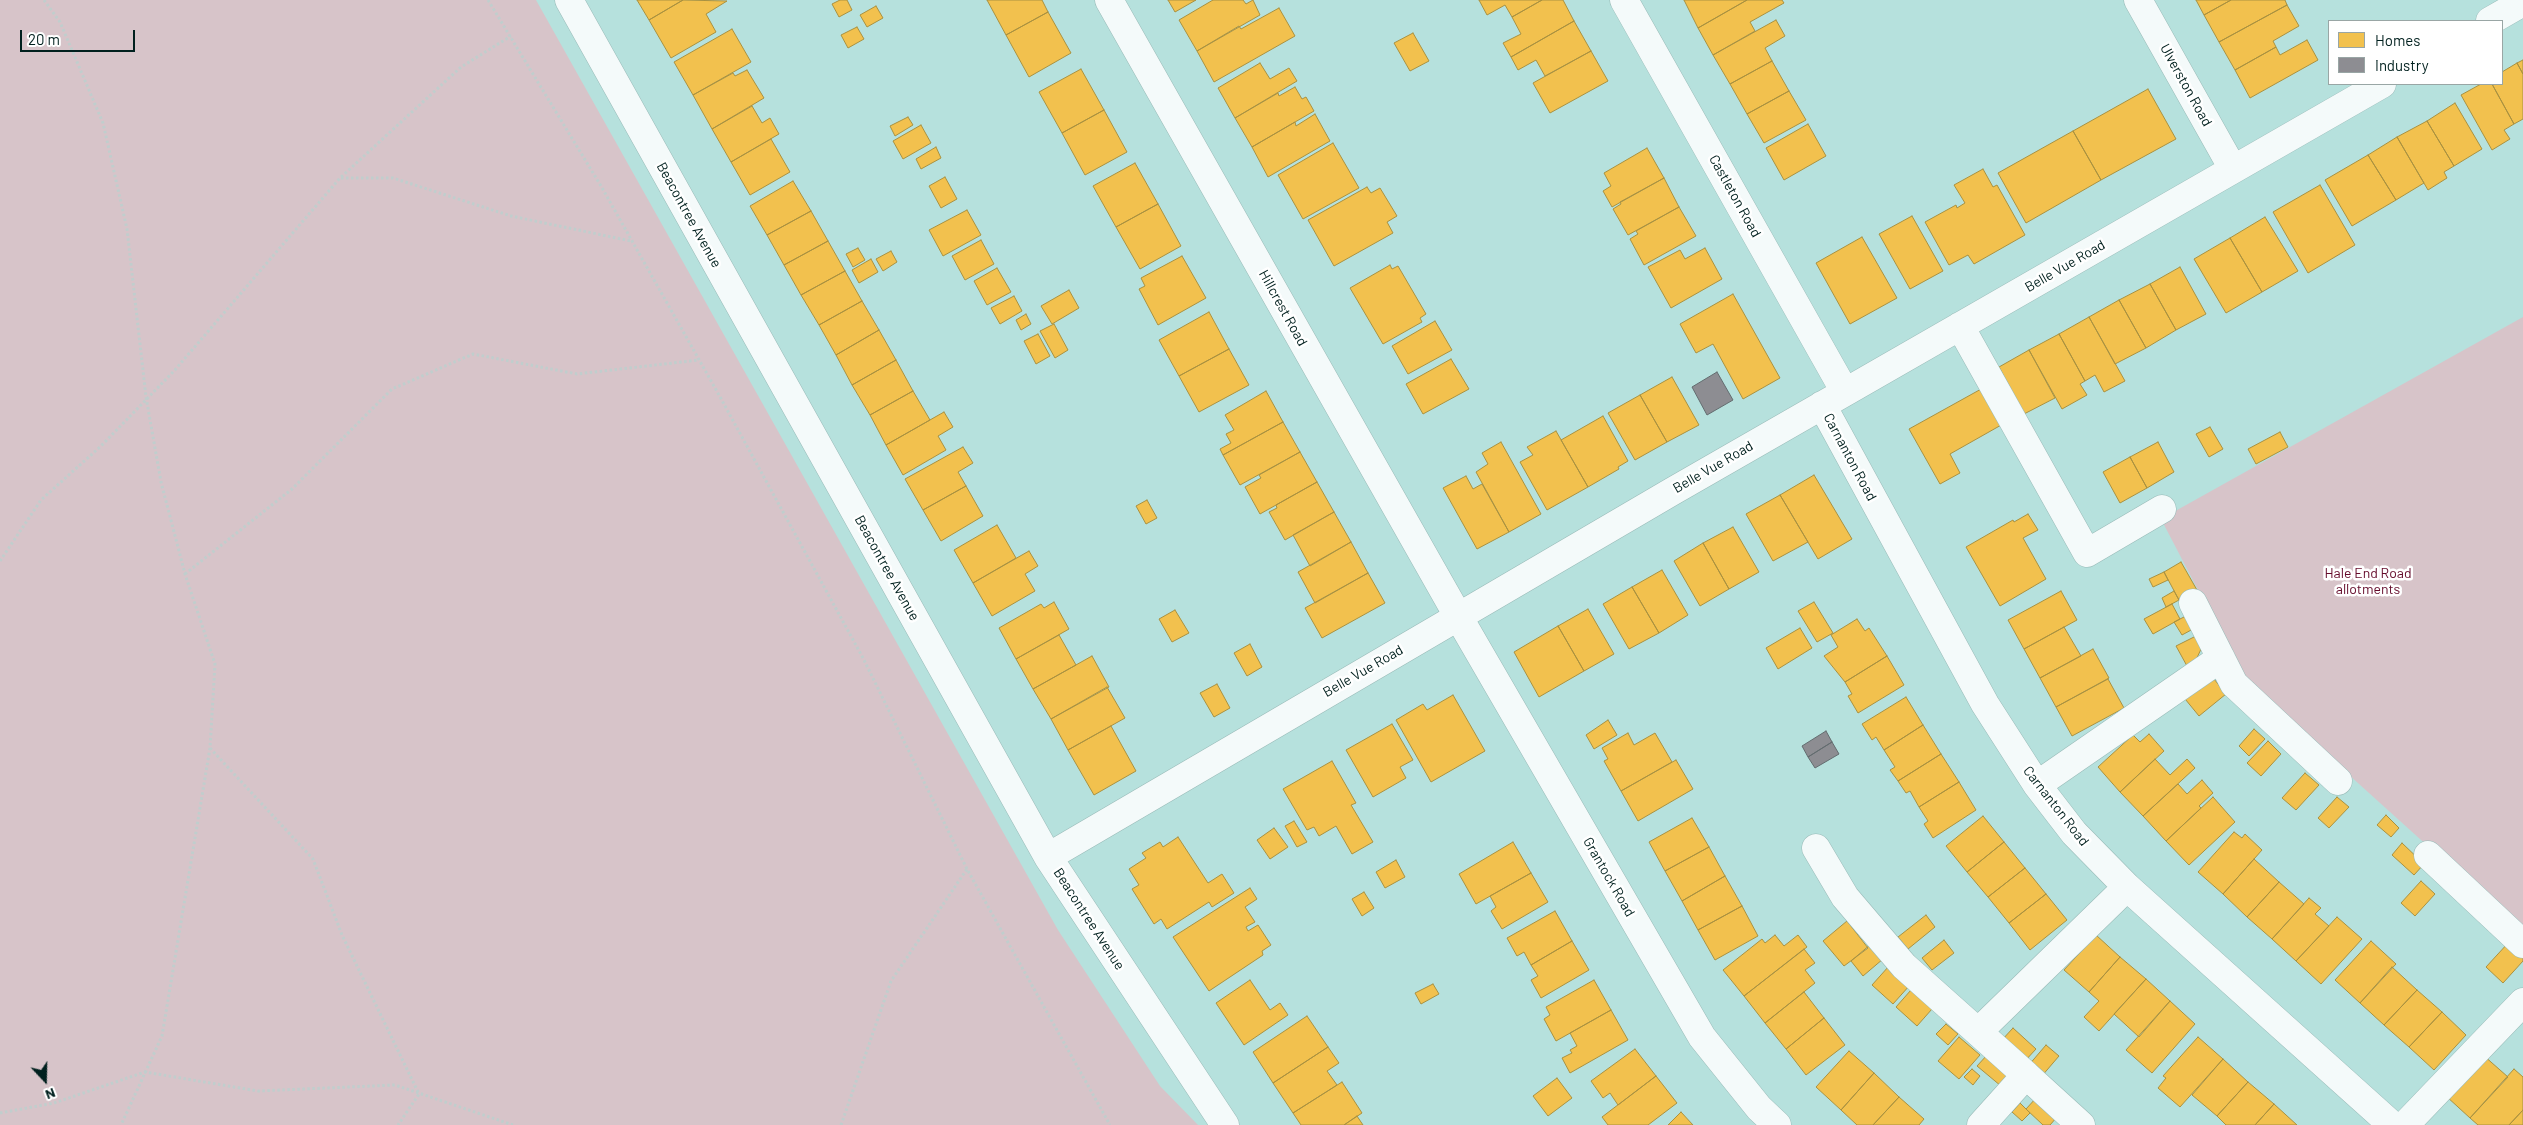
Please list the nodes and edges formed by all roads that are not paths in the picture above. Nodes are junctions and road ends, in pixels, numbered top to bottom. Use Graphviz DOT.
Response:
graph roads {
  1 [pos="569,0"];
  2 [pos="1109,0"];
  3 [pos="1624,0"];
  4 [pos="2138,0"];
  5 [pos="2523,2"];
  6 [pos="2492,20"];
  7 [pos="2380,85"];
  8 [pos="2233,169"];
  9 [pos="1960,326"];
  10 [pos="1846,392"];
  11 [pos="1822,405"];
  12 [pos="2162,509"];
  13 [pos="2193,603"];
  14 [pos="1458,616"];
  15 [pos="2221,658"];
  16 [pos="2338,781"];
  17 [pos="2037,785"];
  18 [pos="1816,848"];
  19 [pos="2428,855"];
  20 [pos="1048,857"];
  21 [pos="2127,887"];
  22 [pos="2523,944"];
  23 [pos="2523,1002"];
  24 [pos="1978,1032"];
  25 [pos="2026,1075"];
  26 [pos="1225,1125"];
  27 [pos="1778,1125"];
  28 [pos="1981,1125"];
  29 [pos="2081,1125"];
  30 [pos="2392,1125"];
  31 [pos="2405,1125"];
  1 -- 20 [label="street, Beacontree Avenue"];
  2 -- 14 [label="street, Hillcrest Road"];
  3 -- 10 [label="street, Castleton Road"];
  4 -- 8 [label="street, Ulverston Road"];
  5 -- 6 [label="street"];
  7 -- 8 [label="street, Belle Vue Road"];
  8 -- 9 [label="street, Belle Vue Road"];
  9 -- 10 [label="street, Belle Vue Road"];
  9 -- 12 [label="street"];
  10 -- 11 [label="street, Belle Vue Road"];
  11 -- 14 [label="street, Belle Vue Road"];
  11 -- 17 [label="street, Carnanton Road"];
  13 -- 15 [label="street"];
  14 -- 20 [label="street, Belle Vue Road"];
  14 -- 27 [label="street, Grantock Road"];
  15 -- 16 [label="street"];
  15 -- 17 [label="street"];
  17 -- 21 [label="street, Carnanton Road"];
  18 -- 24 [label="street"];
  19 -- 22 [label="street"];
  20 -- 26 [label="street, Beacontree Avenue"];
  21 -- 24 [label="street"];
  21 -- 30 [label="street, Carnanton Road"];
  23 -- 31 [label="street"];
  24 -- 25 [label="street"];
  25 -- 28 [label="street"];
  25 -- 29 [label="street"];
}
